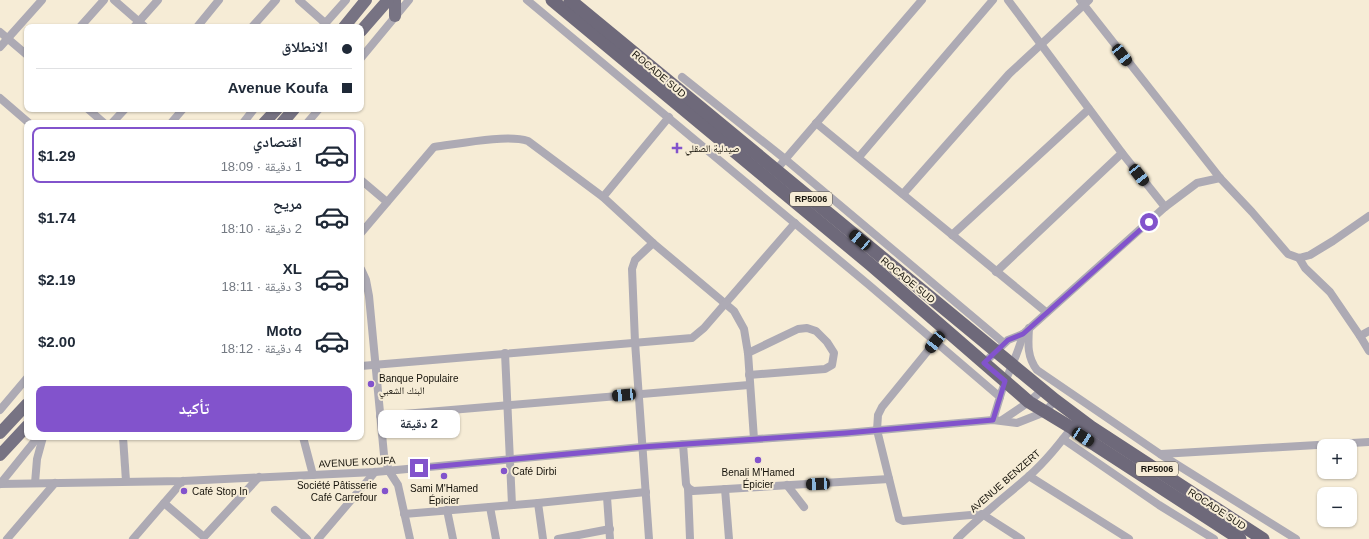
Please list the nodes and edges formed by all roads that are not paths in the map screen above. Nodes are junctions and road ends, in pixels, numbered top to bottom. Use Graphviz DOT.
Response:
graph roads {
  1 [pos="42,0"];
  2 [pos="104,0"];
  3 [pos="114,0"];
  4 [pos="158,0"];
  5 [pos="220,0"];
  6 [pos="276,0"];
  7 [pos="299,0"];
  8 [pos="346,0"];
  9 [pos="366,0"];
  10 [pos="388,0"];
  11 [pos="395,0"];
  12 [pos="409,0"];
  13 [pos="527,0"];
  14 [pos="552,0"];
  15 [pos="570,0"];
  16 [pos="922,0"];
  17 [pos="994,0"];
  18 [pos="1008,0"];
  19 [pos="1084,2"];
  20 [pos="543,14"];
  21 [pos="395,16"];
  22 [pos="83,24"];
  23 [pos="138,24"];
  24 [pos="140,24"];
  25 [pos="200,24"];
  26 [pos="255,24"];
  27 [pos="323,24"];
  28 [pos="325,24"];
  29 [pos="346,24"];
  30 [pos="364,28"];
  31 [pos="0,32"];
  32 [pos="8,39"];
  33 [pos="1041,44"];
  34 [pos="0,47"];
  35 [pos="24,52"];
  36 [pos="364,54"];
  37 [pos="682,77"];
  38 [pos="0,98"];
  39 [pos="1089,109"];
  40 [pos="91,112"];
  41 [pos="122,112"];
  42 [pos="180,112"];
  43 [pos="252,112"];
  44 [pos="274,112"];
  45 [pos="291,112"];
  46 [pos="316,112"];
  47 [pos="669,117"];
  48 [pos="26,120"];
  49 [pos="101,120"];
  50 [pos="115,120"];
  51 [pos="174,120"];
  52 [pos="245,120"];
  53 [pos="267,120"];
  54 [pos="285,120"];
  55 [pos="309,120"];
  56 [pos="816,123"];
  57 [pos="1122,153"];
  58 [pos="859,157"];
  59 [pos="784,159"];
  60 [pos="776,170"];
  61 [pos="1220,178"];
  62 [pos="364,182"];
  63 [pos="903,194"];
  64 [pos="603,197"];
  65 [pos="388,202"];
  66 [pos="1165,207"];
  67 [pos="1369,216"];
  68 [pos="795,223"];
  69 [pos="364,230"];
  70 [pos="952,235"];
  71 [pos="653,243"];
  72 [pos="1298,258"];
  73 [pos="996,272"];
  74 [pos="364,276"];
  75 [pos="724,304"];
  76 [pos="1046,312"];
  77 [pos="1026,331"];
  78 [pos="1369,331"];
  79 [pos="1360,336"];
  80 [pos="635,342"];
  81 [pos="935,342"];
  82 [pos="1000,347"];
  83 [pos="1369,351"];
  84 [pos="506,353"];
  85 [pos="748,354"];
  86 [pos="984,363"];
  87 [pos="376,364"];
  88 [pos="1012,364"];
  89 [pos="364,366"];
  90 [pos="749,375"];
  91 [pos="1005,381"];
  92 [pos="24,382"];
  93 [pos="749,385"];
  94 [pos="1042,390"];
  95 [pos="638,394"];
  96 [pos="1000,397"];
  97 [pos="1055,400"];
  98 [pos="1029,402"];
  99 [pos="508,404"];
  100 [pos="24,407"];
  101 [pos="0,410"];
  102 [pos="1044,412"];
  103 [pos="380,416"];
  104 [pos="993,420"];
  105 [pos="1002,420"];
  106 [pos="1076,423"];
  107 [pos="24,429"];
  108 [pos="877,430"];
  109 [pos="0,433"];
  110 [pos="754,439"];
  111 [pos="1063,439"];
  112 [pos="1138,439"];
  113 [pos="36,440"];
  114 [pos="42,440"];
  115 [pos="123,440"];
  116 [pos="304,440"];
  117 [pos="1369,442"];
  118 [pos="683,444"];
  119 [pos="642,447"];
  120 [pos="1124,449"];
  121 [pos="1160,454"];
  122 [pos="0,455"];
  123 [pos="510,460"];
  124 [pos="389,470"];
  125 [pos="375,472"];
  126 [pos="313,475"];
  127 [pos="1030,476"];
  128 [pos="259,477"];
  129 [pos="889,479"];
  130 [pos="126,481"];
  131 [pos="183,481"];
  132 [pos="35,483"];
  133 [pos="55,483"];
  134 [pos="0,484"];
  135 [pos="787,486"];
  136 [pos="688,488"];
  137 [pos="725,489"];
  138 [pos="646,492"];
  139 [pos="607,497"];
  140 [pos="164,503"];
  141 [pos="538,504"];
  142 [pos="512,505"];
  143 [pos="490,507"];
  144 [pos="804,507"];
  145 [pos="275,510"];
  146 [pos="447,510"];
  147 [pos="404,514"];
  148 [pos="982,514"];
  149 [pos="610,529"];
  150 [pos="7,539"];
  151 [pos="132,539"];
  152 [pos="307,539"];
  153 [pos="318,539"];
  154 [pos="410,539"];
  155 [pos="453,539"];
  156 [pos="496,539"];
  157 [pos="543,539"];
  158 [pos="558,539"];
  159 [pos="610,539"];
  160 [pos="649,539"];
  161 [pos="690,539"];
  162 [pos="729,539"];
  163 [pos="957,539"];
  164 [pos="1021,539"];
  165 [pos="1128,539"];
  166 [pos="1214,539"];
  167 [pos="1240,539"];
  168 [pos="1263,539"];
  169 [pos="1296,539"];
  1 -- 32 [label="street"];
  2 -- 22 [label="street"];
  3 -- 23 [label="street"];
  4 -- 24 [label="street"];
  5 -- 25 [label="street"];
  6 -- 26 [label="street"];
  7 -- 27 [label="street"];
  8 -- 28 [label="street"];
  9 -- 29 [label="main road"];
  10 -- 30 [label="main road"];
  11 -- 21 [label="main road"];
  12 -- 21 [label="street"];
  13 -- 20 [label="street"];
  14 -- 20 [label="street"];
  14 -- 86 [label="highway, ROCADE SUD / RP5006"];
  15 -- 60 [label="highway, ROCADE SUD / RP5006"];
  16 -- 56 [label="street"];
  17 -- 58 [label="street"];
  18 -- 33 [label="street"];
  19 -- 33 [label="street"];
  19 -- 61 [label="street"];
  20 -- 47 [label="street"];
  21 -- 36 [label="street"];
  31 -- 32 [label="street"];
  32 -- 34 [label="street"];
  32 -- 35 [label="street"];
  33 -- 39 [label="street"];
  33 -- 63 [label="street"];
  37 -- 59 [label="street"];
  38 -- 48 [label="street"];
  39 -- 57 [label="street"];
  39 -- 70 [label="street"];
  40 -- 49 [label="street"];
  41 -- 50 [label="street"];
  42 -- 51 [label="street"];
  43 -- 52 [label="street"];
  44 -- 53 [label="main road"];
  45 -- 54 [label="main road"];
  46 -- 55 [label="street"];
  47 -- 64 [label="street"];
  47 -- 68 [label="street"];
  56 -- 58 [label="street"];
  56 -- 59 [label="street"];
  57 -- 66 [label="street"];
  57 -- 73 [label="street"];
  58 -- 63 [label="street"];
  59 -- 60 [label="street"];
  59 -- 82 [label="street"];
  60 -- 82 [label="highway, ROCADE SUD / RP5006"];
  61 -- 66 [label="street"];
  61 -- 72 [label="street"];
  62 -- 65 [label="street"];
  63 -- 70 [label="street"];
  64 -- 65 [label="street"];
  64 -- 71 [label="street"];
  65 -- 69 [label="street"];
  66 -- 76 [label="street"];
  67 -- 72 [label="street"];
  68 -- 75 [label="street"];
  68 -- 81 [label="street"];
  70 -- 73 [label="street"];
  71 -- 75 [label="street"];
  71 -- 80 [label="street"];
  72 -- 79 [label="street"];
  73 -- 76 [label="street"];
  74 -- 87 [label="street"];
  75 -- 80 [label="street"];
  75 -- 85 [label="street"];
  76 -- 77 [label="street"];
  77 -- 82 [label="street"];
  77 -- 88 [label="street"];
  77 -- 112 [label="street"];
  78 -- 79 [label="street"];
  79 -- 83 [label="street"];
  80 -- 84 [label="street"];
  80 -- 95 [label="street"];
  81 -- 96 [label="street"];
  81 -- 108 [label="street"];
  82 -- 86 [label="street"];
  82 -- 88 [label="highway, ROCADE SUD / RP5006"];
  84 -- 87 [label="street"];
  84 -- 99 [label="street"];
  85 -- 90 [label="street"];
  85 -- 90 [label="street"];
  86 -- 91 [label="highway, ROCADE SUD / RP5006"];
  87 -- 89 [label="street"];
  87 -- 103 [label="street"];
  88 -- 91 [label="street"];
  88 -- 94 [label="highway, ROCADE SUD / RP5006"];
  90 -- 93 [label="street"];
  91 -- 96 [label="street"];
  91 -- 98 [label="highway, ROCADE SUD / RP5006"];
  92 -- 101 [label="street"];
  93 -- 95 [label="street"];
  93 -- 110 [label="street"];
  94 -- 97 [label="highway, ROCADE SUD / RP5006"];
  94 -- 98 [label="street"];
  95 -- 99 [label="street"];
  95 -- 119 [label="street"];
  96 -- 104 [label="street"];
  97 -- 102 [label="street, AVENUE KOUFA"];
  97 -- 106 [label="highway, ROCADE SUD / RP5006"];
  98 -- 102 [label="highway, ROCADE SUD / RP5006"];
  98 -- 105 [label="street"];
  99 -- 103 [label="street"];
  99 -- 123 [label="street"];
  100 -- 109 [label="main road"];
  102 -- 105 [label="street, AVENUE KOUFA"];
  102 -- 106 [label="highway, ROCADE SUD / RP5006"];
  103 -- 124 [label="street"];
  104 -- 105 [label="street, AVENUE KOUFA"];
  104 -- 108 [label="street, AVENUE KOUFA"];
  106 -- 111 [label="street, AVENUE BENZERT"];
  106 -- 120 [label="highway, ROCADE SUD / RP5006"];
  106 -- 167 [label="highway, ROCADE SUD / RP5006"];
  107 -- 122 [label="main road"];
  108 -- 110 [label="street, AVENUE KOUFA"];
  108 -- 129 [label="street"];
  110 -- 118 [label="street, AVENUE KOUFA"];
  111 -- 127 [label="street, AVENUE BENZERT"];
  111 -- 166 [label="street"];
  112 -- 120 [label="street"];
  112 -- 121 [label="street"];
  113 -- 134 [label="street"];
  114 -- 132 [label="street"];
  115 -- 130 [label="street"];
  116 -- 126 [label="street"];
  117 -- 121 [label="street"];
  118 -- 119 [label="street, AVENUE KOUFA"];
  118 -- 136 [label="street"];
  119 -- 123 [label="street, AVENUE KOUFA"];
  119 -- 138 [label="street"];
  120 -- 168 [label="highway, ROCADE SUD / RP5006"];
  121 -- 169 [label="street"];
  123 -- 124 [label="street, AVENUE KOUFA"];
  123 -- 142 [label="street"];
  124 -- 125 [label="street, AVENUE KOUFA"];
  124 -- 147 [label="street"];
  125 -- 126 [label="street, AVENUE KOUFA"];
  125 -- 153 [label="street"];
  126 -- 128 [label="street, AVENUE KOUFA"];
  127 -- 148 [label="street, AVENUE BENZERT"];
  127 -- 165 [label="street"];
  128 -- 131 [label="street, AVENUE KOUFA"];
  128 -- 140 [label="street"];
  129 -- 135 [label="street"];
  129 -- 148 [label="street"];
  130 -- 131 [label="street, AVENUE KOUFA"];
  130 -- 133 [label="street, AVENUE KOUFA"];
  131 -- 140 [label="street"];
  132 -- 133 [label="street, AVENUE KOUFA"];
  132 -- 134 [label="street, AVENUE KOUFA"];
  133 -- 150 [label="street"];
  135 -- 137 [label="street"];
  135 -- 144 [label="street"];
  136 -- 137 [label="street"];
  136 -- 161 [label="street"];
  137 -- 162 [label="street"];
  138 -- 139 [label="street"];
  138 -- 160 [label="street"];
  139 -- 141 [label="street"];
  139 -- 149 [label="street"];
  140 -- 151 [label="street"];
  141 -- 142 [label="street"];
  141 -- 157 [label="street"];
  142 -- 143 [label="street"];
  143 -- 146 [label="street"];
  143 -- 156 [label="street"];
  145 -- 152 [label="street"];
  146 -- 147 [label="street"];
  146 -- 155 [label="street"];
  147 -- 154 [label="street"];
  148 -- 163 [label="street, AVENUE BENZERT"];
  148 -- 164 [label="street"];
  149 -- 158 [label="street"];
  149 -- 159 [label="street"];
}
